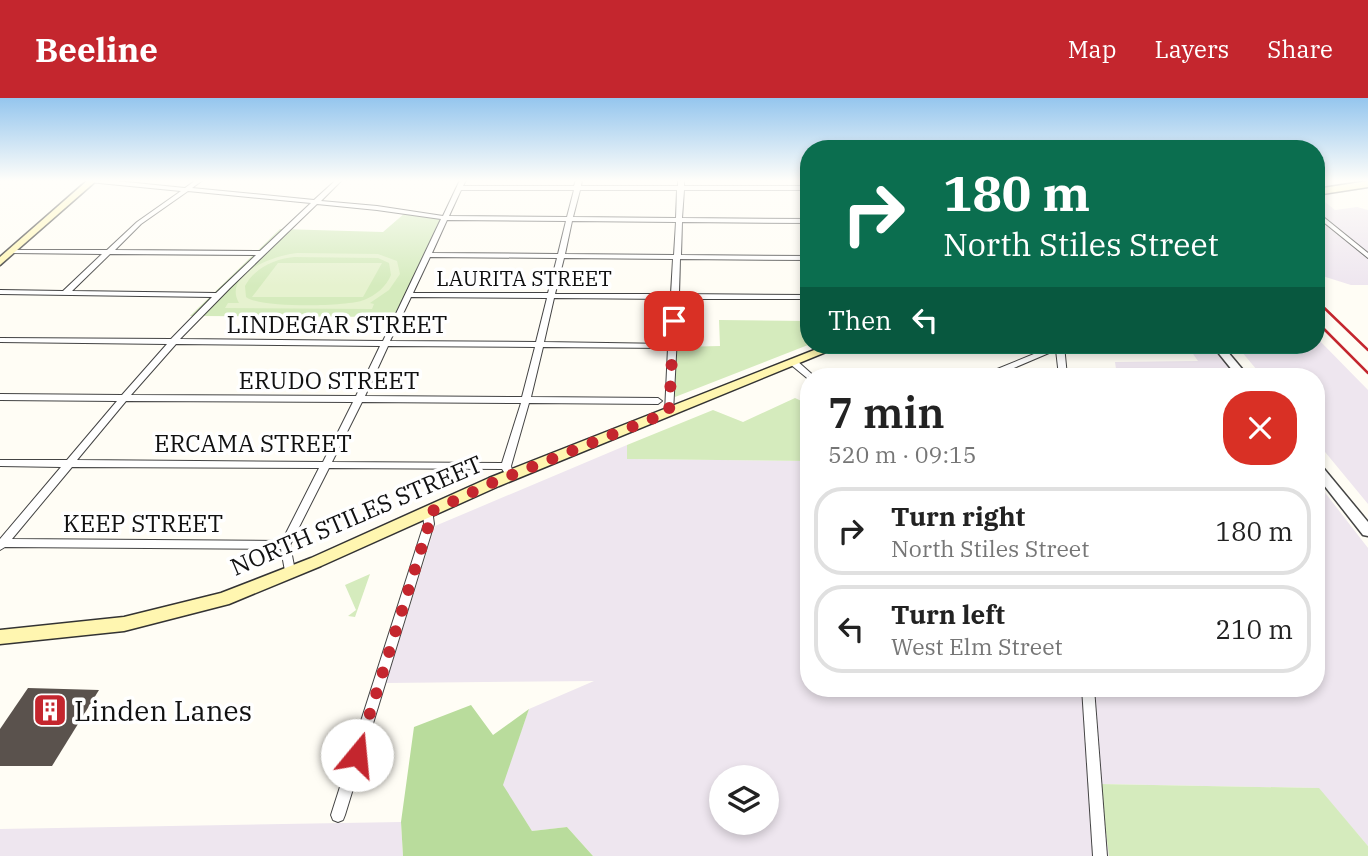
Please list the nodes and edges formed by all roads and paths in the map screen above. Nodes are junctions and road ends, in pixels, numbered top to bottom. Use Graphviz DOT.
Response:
graph roads {
  1 [pos="52,215"];
  2 [pos="150,215"];
  3 [pos="300,215"];
  4 [pos="423,215"];
  5 [pos="570,215"];
  6 [pos="679,215"];
  7 [pos="445,218"];
  8 [pos="569,219"];
  9 [pos="679,220"];
  10 [pos="1325,220"];
  11 [pos="800,221"];
  12 [pos="12,251"];
  13 [pos="106,252"];
  14 [pos="262,253"];
  15 [pos="427,255"];
  16 [pos="560,256"];
  17 [pos="1368,256"];
  18 [pos="677,257"];
  19 [pos="800,258"];
  20 [pos="0,262"];
  21 [pos="0,292"];
  22 [pos="65,293"];
  23 [pos="219,295"];
  24 [pos="408,295"];
  25 [pos="550,296"];
  26 [pos="675,296"];
  27 [pos="800,297"];
  28 [pos="0,340"];
  29 [pos="174,341"];
  30 [pos="386,343"];
  31 [pos="539,345"];
  32 [pos="673,346"];
  33 [pos="814,354"];
  34 [pos="1039,354"];
  35 [pos="1225,354"];
  36 [pos="793,362"];
  37 [pos="800,368"];
  38 [pos="1007,368"];
  39 [pos="1236,368"];
  40 [pos="0,397"];
  41 [pos="124,398"];
  42 [pos="359,399"];
  43 [pos="526,400"];
  44 [pos="658,401"];
  45 [pos="669,412"];
  46 [pos="0,463"];
  47 [pos="69,463"];
  48 [pos="325,465"];
  49 [pos="508,471"];
  50 [pos="1325,478"];
  51 [pos="428,513"];
  52 [pos="1368,531"];
  53 [pos="1,544"];
  54 [pos="285,545"];
  55 [pos="290,571"];
  56 [pos="0,637"];
  57 [pos="1089,697"];
  58 [pos="338,815"];
  59 [pos="1100,856"];
  1 -- 12 [label="main road"];
  2 -- 13 [label="street"];
  3 -- 14 [label="street"];
  4 -- 7 [label="street"];
  5 -- 8 [label="street"];
  6 -- 9 [label="street"];
  7 -- 8 [label="street"];
  7 -- 15 [label="street"];
  8 -- 9 [label="street"];
  8 -- 16 [label="street"];
  9 -- 11 [label="street"];
  9 -- 18 [label="street"];
  10 -- 17 [label="street"];
  12 -- 13 [label="street"];
  12 -- 20 [label="main road"];
  13 -- 14 [label="street"];
  13 -- 22 [label="street"];
  14 -- 23 [label="street"];
  15 -- 16 [label="street"];
  15 -- 24 [label="street"];
  16 -- 18 [label="street"];
  16 -- 25 [label="street"];
  18 -- 19 [label="street"];
  18 -- 26 [label="street"];
  21 -- 22 [label="street"];
  22 -- 23 [label="street"];
  23 -- 29 [label="street"];
  24 -- 25 [label="street, LAURITA STREET"];
  24 -- 30 [label="street"];
  25 -- 26 [label="street, LAURITA STREET"];
  25 -- 31 [label="street"];
  26 -- 27 [label="street, LAURITA STREET"];
  26 -- 32 [label="street"];
  28 -- 29 [label="street, LINDEGAR STREET"];
  29 -- 30 [label="street, LINDEGAR STREET"];
  29 -- 41 [label="street"];
  30 -- 31 [label="street, LINDEGAR STREET"];
  30 -- 42 [label="street"];
  31 -- 32 [label="street, LINDEGAR STREET"];
  31 -- 43 [label="street"];
  32 -- 45 [label="street"];
  33 -- 36 [label="main road, NORTH STILES STREET"];
  34 -- 38 [label="street"];
  35 -- 39 [label="street"];
  36 -- 37 [label="street"];
  36 -- 45 [label="main road, NORTH STILES STREET"];
  40 -- 41 [label="street, ERUDO STREET"];
  41 -- 42 [label="street, ERUDO STREET"];
  41 -- 47 [label="street"];
  42 -- 43 [label="street, ERUDO STREET"];
  42 -- 48 [label="street"];
  43 -- 44 [label="street, ERUDO STREET"];
  43 -- 49 [label="street"];
  45 -- 49 [label="main road, NORTH STILES STREET"];
  46 -- 47 [label="street, ERCAMA STREET"];
  47 -- 48 [label="street, ERCAMA STREET"];
  47 -- 53 [label="street"];
  48 -- 49 [label="street, ERCAMA STREET"];
  48 -- 54 [label="street"];
  49 -- 51 [label="main road, NORTH STILES STREET"];
  50 -- 52 [label="street"];
  51 -- 55 [label="main road, NORTH STILES STREET"];
  51 -- 58 [label="street"];
  53 -- 54 [label="street, KEEP STREET"];
  54 -- 55 [label="street"];
  55 -- 56 [label="main road, NORTH STILES STREET"];
  57 -- 59 [label="street"];
}
